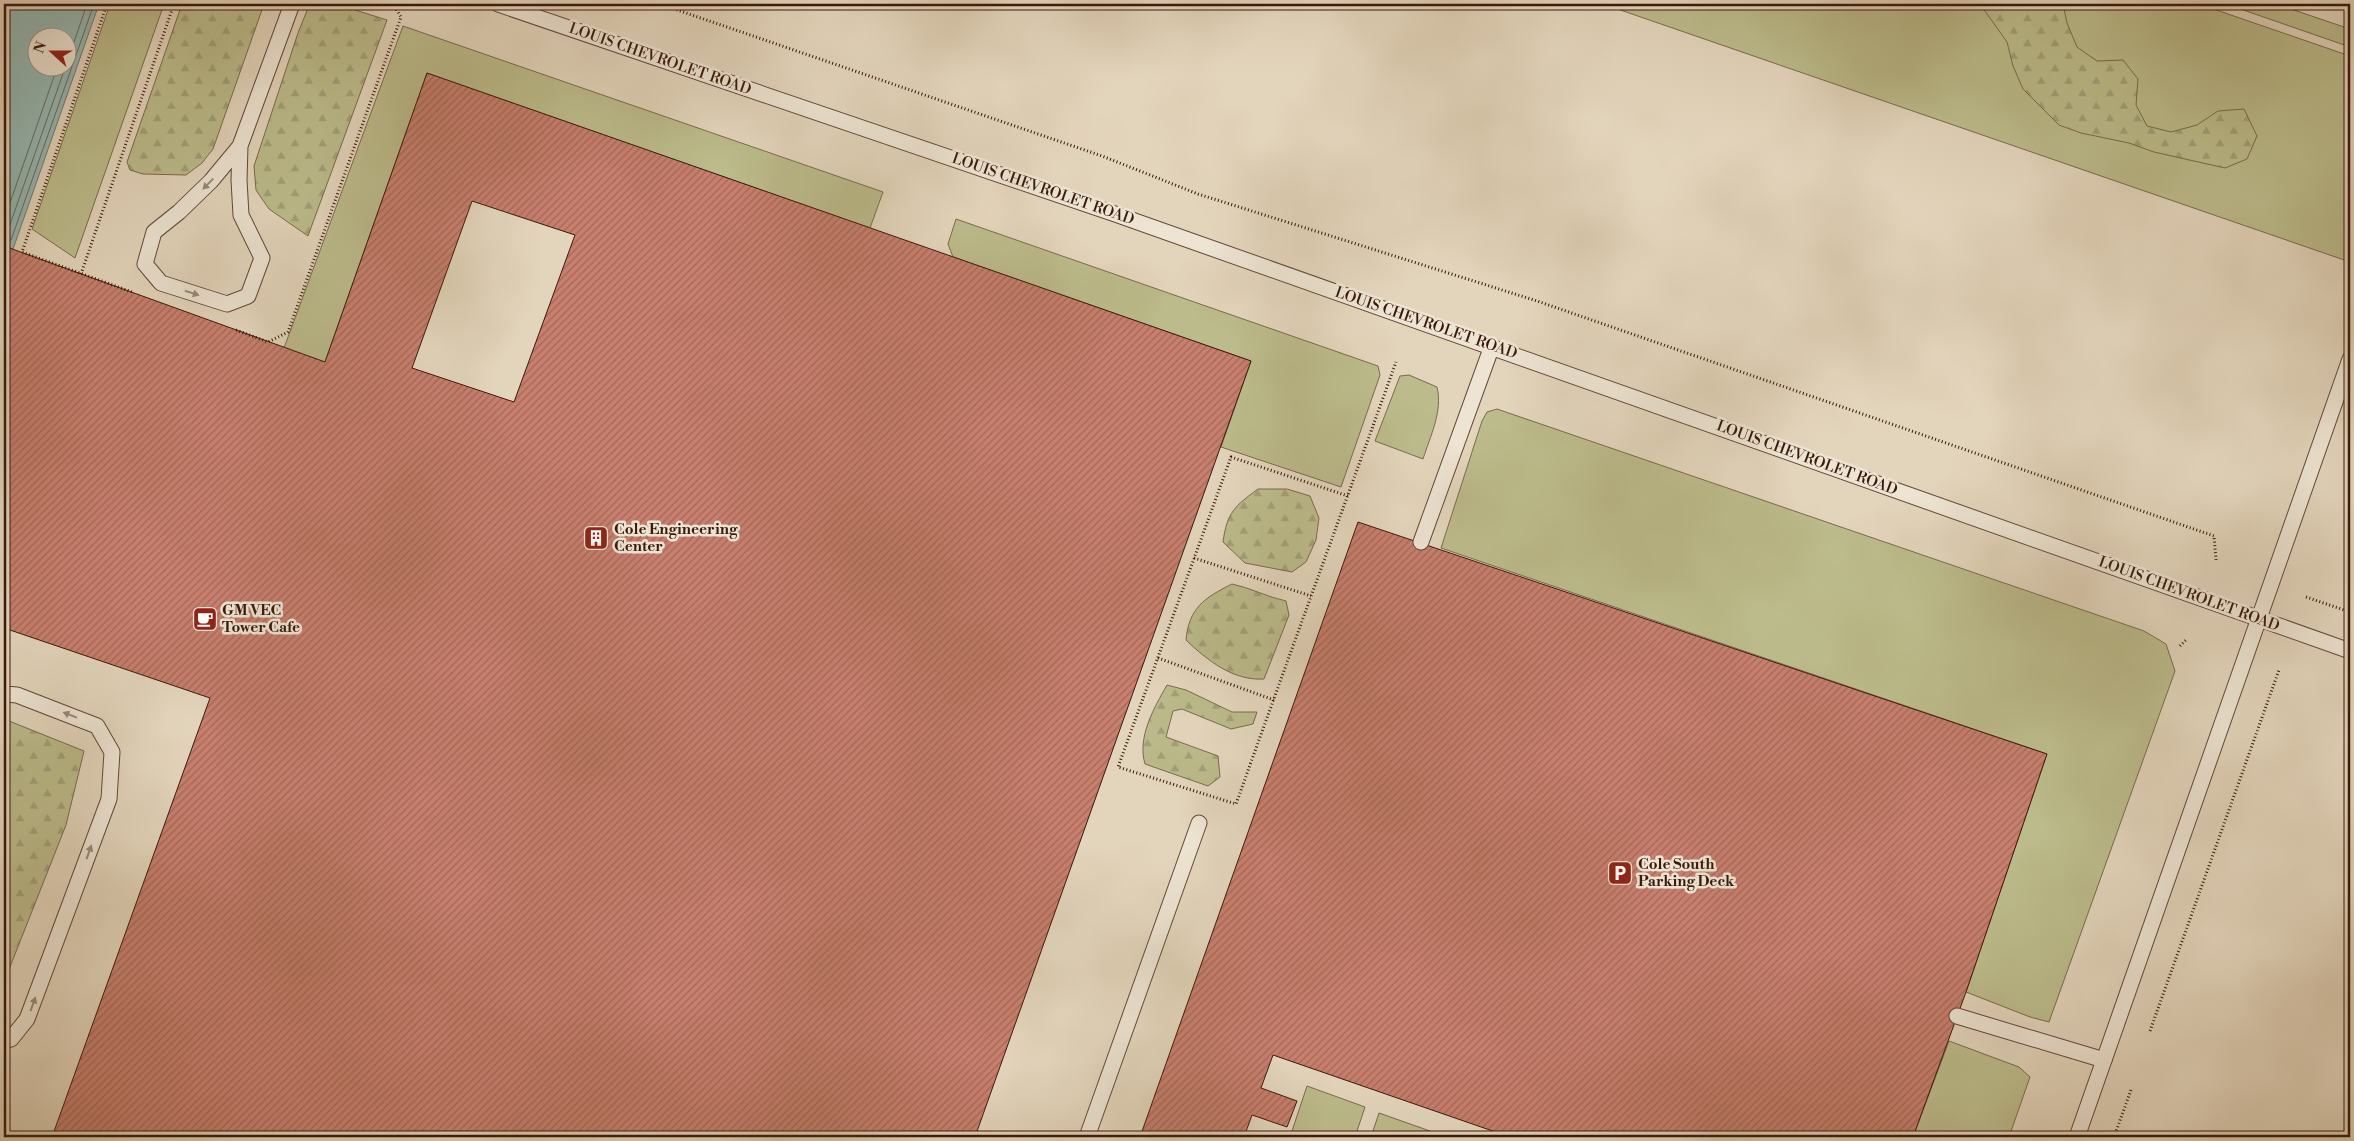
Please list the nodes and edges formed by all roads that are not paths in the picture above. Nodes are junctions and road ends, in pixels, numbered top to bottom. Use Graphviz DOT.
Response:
graph roads {
  1 [pos="292,4"];
  2 [pos="498,4"];
  3 [pos="240,146"];
  4 [pos="1492,346"];
  5 [pos="2350,359"];
  6 [pos="1421,542"];
  7 [pos="2259,619"];
  8 [pos="2350,651"];
  9 [pos="4,694"];
  10 [pos="1199,823"];
  11 [pos="1957,1016"];
  12 [pos="4,1040"];
  13 [pos="2104,1060"];
  14 [pos="1088,1137"];
  15 [pos="2077,1137"];
  1 -- 3 [label="lane"];
  2 -- 4 [label="lane, LOUIS CHEVROLET ROAD"];
  3 -- 3 [label="lane, one-way"];
  4 -- 6 [label="lane"];
  4 -- 7 [label="lane, LOUIS CHEVROLET ROAD"];
  5 -- 7 [label="lane"];
  7 -- 8 [label="lane, LOUIS CHEVROLET ROAD"];
  7 -- 13 [label="lane"];
  12 -- 9 [label="lane, one-way"];
  10 -- 14 [label="lane"];
  11 -- 13 [label="lane"];
  13 -- 15 [label="lane"];
}
